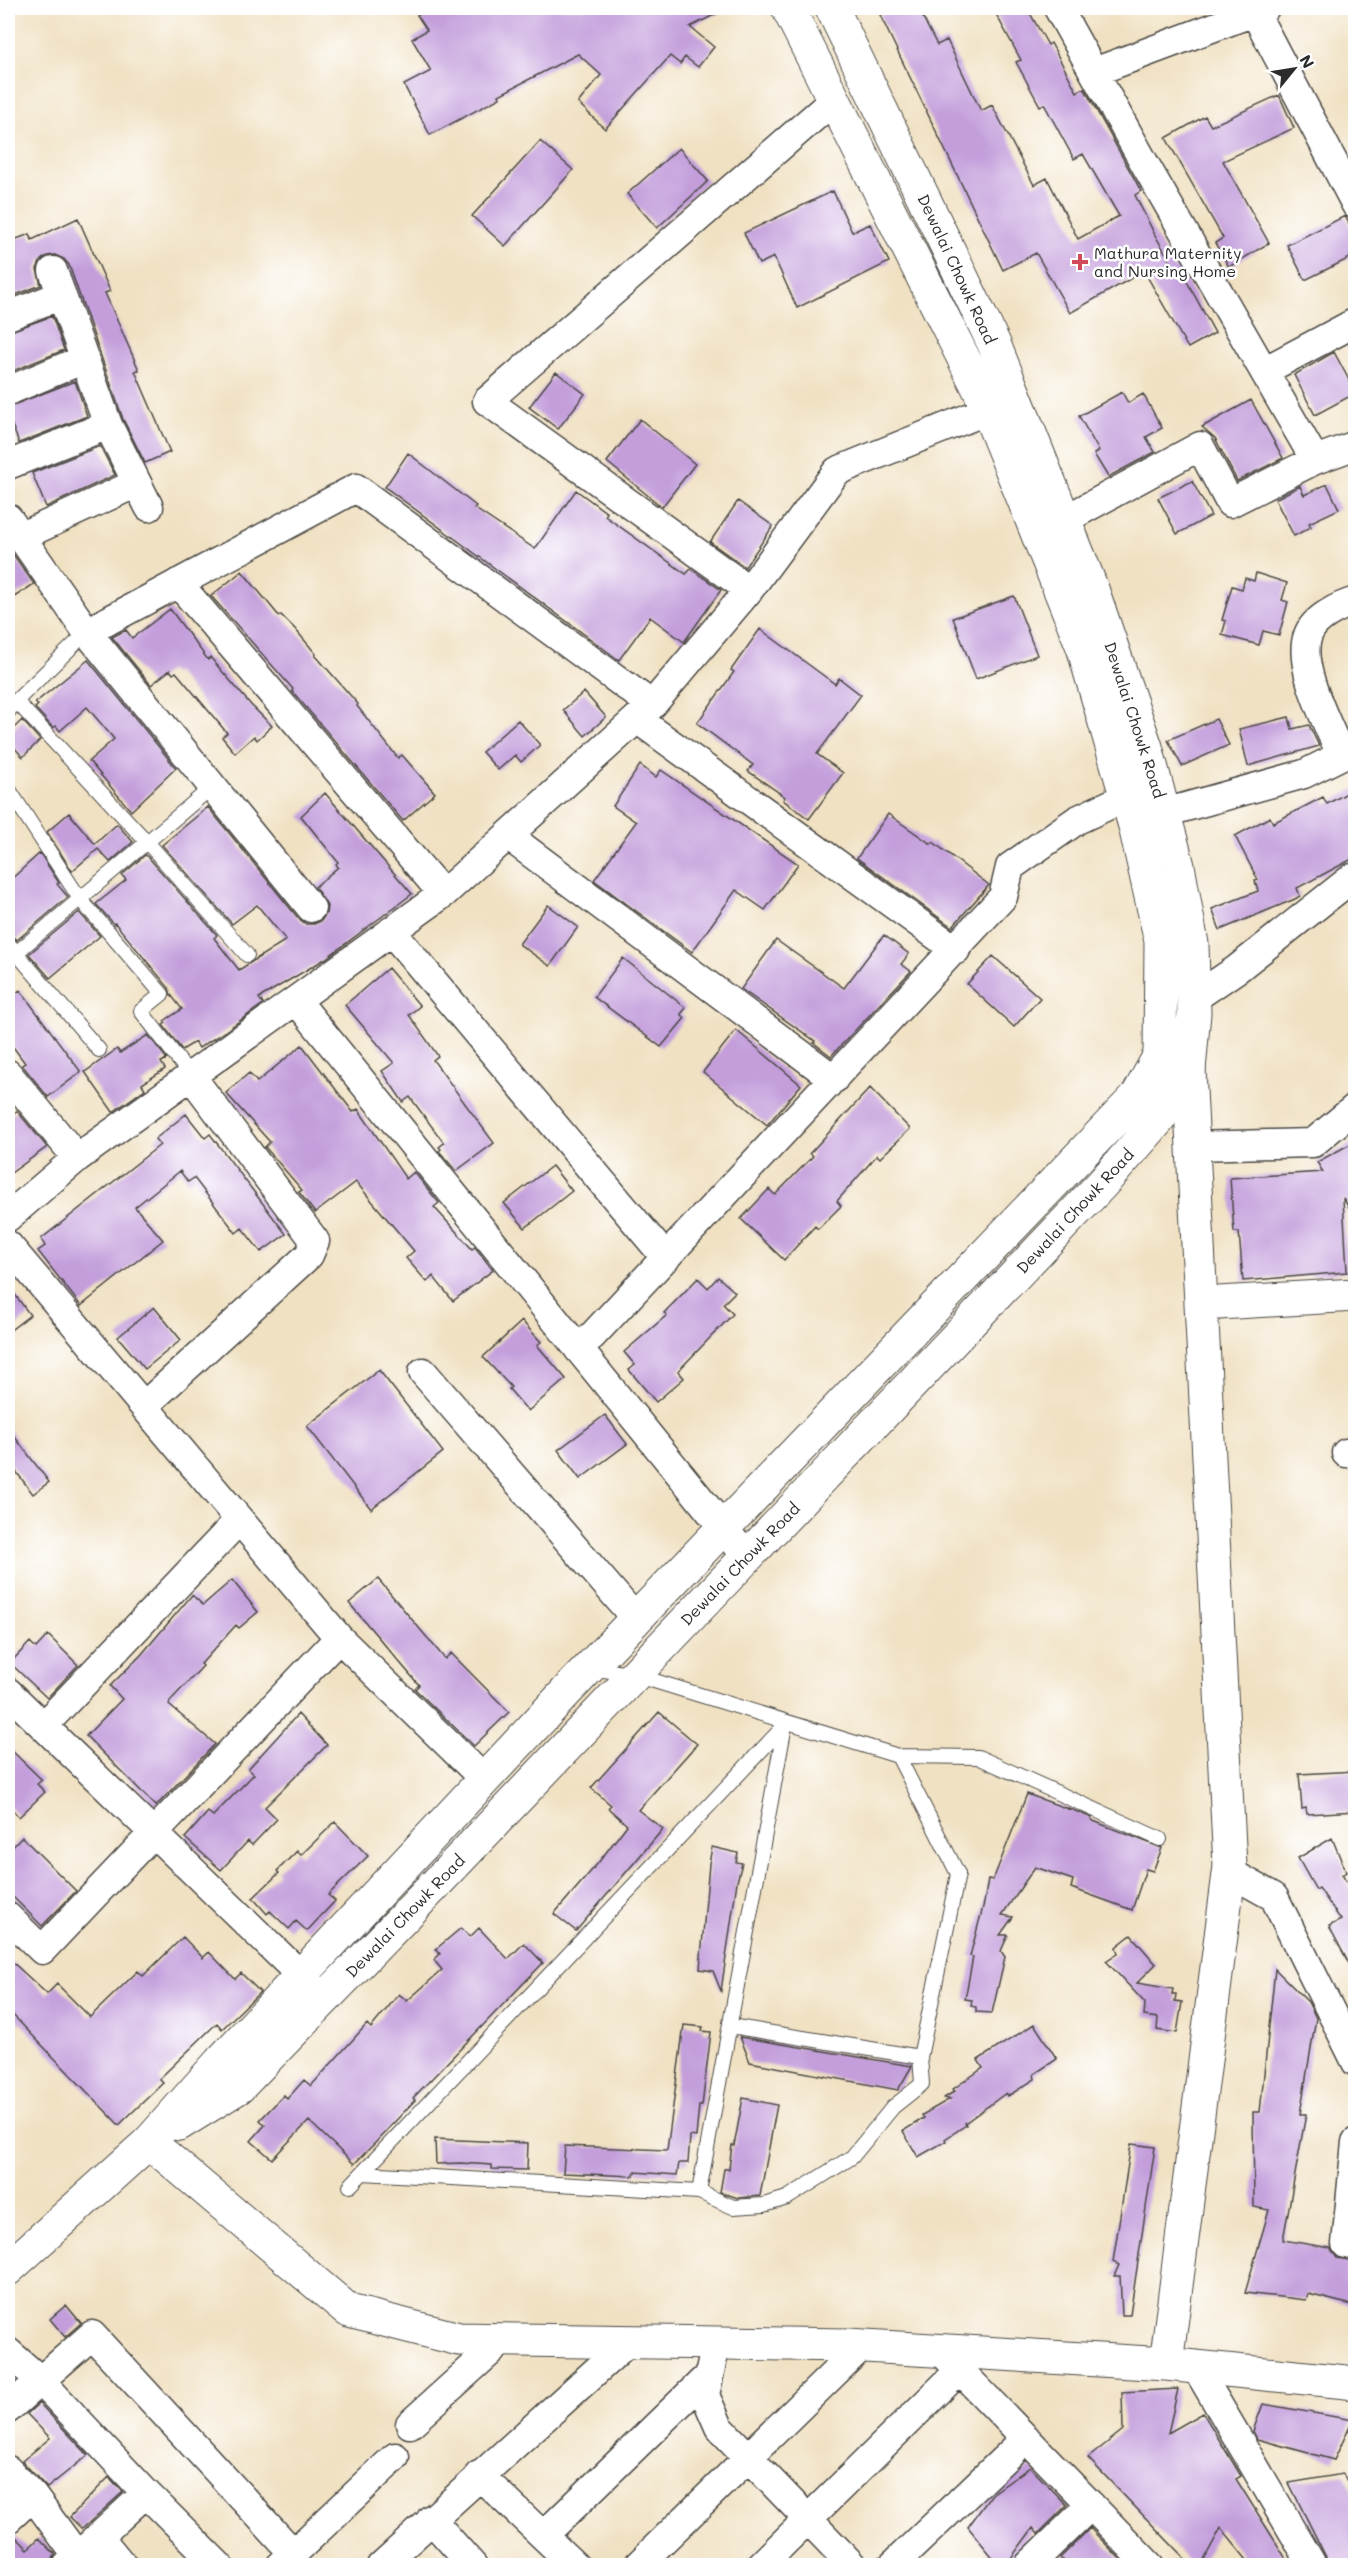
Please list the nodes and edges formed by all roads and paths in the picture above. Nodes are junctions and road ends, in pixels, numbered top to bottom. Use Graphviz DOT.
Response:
graph roads {
  1 [pos="788,8"];
  2 [pos="832,8"];
  3 [pos="1059,8"];
  4 [pos="1260,9"];
  5 [pos="1094,72"];
  6 [pos="835,99"];
  7 [pos="1356,205"];
  8 [pos="8,316"];
  9 [pos="1356,322"];
  10 [pos="84,359"];
  11 [pos="1264,371"];
  12 [pos="8,391"];
  13 [pos="1002,405"];
  14 [pos="108,425"];
  15 [pos="1356,445"];
  16 [pos="1315,460"];
  17 [pos="8,465"];
  18 [pos="1064,520"];
  19 [pos="14,528"];
  20 [pos="178,583"];
  21 [pos="749,590"];
  22 [pos="1356,601"];
  23 [pos="87,632"];
  24 [pos="12,707"];
  25 [pos="644,712"];
  26 [pos="1348,752"];
  27 [pos="212,787"];
  28 [pos="8,788"];
  29 [pos="1126,797"];
  30 [pos="1164,813"];
  31 [pos="508,836"];
  32 [pos="147,842"];
  33 [pos="1356,884"];
  34 [pos="443,894"];
  35 [pos="80,899"];
  36 [pos="311,908"];
  37 [pos="391,931"];
  38 [pos="12,948"];
  39 [pos="956,950"];
  40 [pos="247,955"];
  41 [pos="1193,999"];
  42 [pos="296,1000"];
  43 [pos="99,1050"];
  44 [pos="1160,1055"];
  45 [pos="1189,1070"];
  46 [pos="8,1074"];
  47 [pos="191,1076"];
  48 [pos="834,1079"];
  49 [pos="1356,1107"];
  50 [pos="1193,1146"];
  51 [pos="77,1158"];
  52 [pos="8,1217"];
  53 [pos="8,1245"];
  54 [pos="666,1258"];
  55 [pos="1356,1294"];
  56 [pos="1201,1304"];
  57 [pos="579,1350"];
  58 [pos="423,1372"];
  59 [pos="144,1406"];
  60 [pos="239,1520"];
  61 [pos="723,1528"];
  62 [pos="747,1557"];
  63 [pos="636,1619"];
  64 [pos="339,1638"];
  65 [pos="590,1667"];
  66 [pos="635,1675"];
  67 [pos="8,1692"];
  68 [pos="43,1726"];
  69 [pos="898,1756"];
  70 [pos="485,1780"];
  71 [pos="153,1833"];
  72 [pos="1160,1839"];
  73 [pos="1229,1872"];
  74 [pos="8,1917"];
  75 [pos="301,1976"];
  76 [pos="325,1998"];
  77 [pos="730,2026"];
  78 [pos="920,2057"];
  79 [pos="1356,2062"];
  80 [pos="149,2142"];
  81 [pos="1356,2142"];
  82 [pos="363,2173"];
  83 [pos="350,2186"];
  84 [pos="699,2192"];
  85 [pos="1356,2245"];
  86 [pos="8,2269"];
  87 [pos="503,2340"];
  88 [pos="628,2342"];
  89 [pos="716,2343"];
  90 [pos="862,2346"];
  91 [pos="8,2352"];
  92 [pos="950,2360"];
  93 [pos="1181,2365"];
  94 [pos="709,2375"];
  95 [pos="41,2381"];
  96 [pos="1356,2383"];
  97 [pos="8,2409"];
  98 [pos="410,2424"];
  99 [pos="1026,2438"];
  100 [pos="395,2457"];
  101 [pos="748,2457"];
  102 [pos="8,2470"];
  103 [pos="479,2475"];
  104 [pos="146,2493"];
  105 [pos="33,2496"];
  106 [pos="1091,2505"];
  107 [pos="8,2519"];
  108 [pos="430,2519"];
  109 [pos="808,2519"];
  110 [pos="544,2535"];
  111 [pos="100,2538"];
  112 [pos="287,2559"];
  113 [pos="72,2561"];
  114 [pos="123,2565"];
  115 [pos="219,2565"];
  116 [pos="381,2565"];
  117 [pos="473,2565"];
  118 [pos="575,2565"];
  119 [pos="637,2565"];
  120 [pos="760,2565"];
  121 [pos="853,2565"];
  122 [pos="892,2565"];
  123 [pos="1028,2565"];
  124 [pos="1150,2565"];
  125 [pos="1313,2565"];
  1 -- 6 [label="main road, Dewalai Chowk Road"];
  2 -- 13 [label="main road, Dewalai Chowk Road"];
  3 -- 5 [label="street"];
  4 -- 5 [label="street"];
  4 -- 7 [label="street"];
  5 -- 11 [label="street"];
  6 -- 13 [label="main road, Dewalai Chowk Road"];
  6 -- 21 [label="street"];
  8 -- 10 [label="street"];
  9 -- 11 [label="street"];
  10 -- 12 [label="street"];
  10 -- 14 [label="street"];
  11 -- 16 [label="street"];
  13 -- 18 [label="main road, Dewalai Chowk Road"];
  13 -- 21 [label="street"];
  13 -- 29 [label="main road, Dewalai Chowk Road"];
  14 -- 17 [label="street"];
  14 -- 19 [label="street"];
  15 -- 16 [label="street"];
  16 -- 18 [label="street"];
  18 -- 30 [label="main road, Dewalai Chowk Road"];
  19 -- 23 [label="street"];
  20 -- 23 [label="street"];
  20 -- 25 [label="street"];
  20 -- 34 [label="street"];
  21 -- 25 [label="street"];
  22 -- 26 [label="street"];
  23 -- 24 [label="lane"];
  23 -- 27 [label="street"];
  24 -- 32 [label="lane"];
  25 -- 31 [label="street"];
  25 -- 39 [label="street"];
  26 -- 30 [label="street"];
  27 -- 32 [label="lane"];
  27 -- 36 [label="street"];
  28 -- 35 [label="lane"];
  29 -- 39 [label="street"];
  29 -- 44 [label="main road, Dewalai Chowk Road"];
  30 -- 41 [label="main road, Dewalai Chowk Road"];
  31 -- 34 [label="street"];
  31 -- 48 [label="street"];
  32 -- 35 [label="lane"];
  32 -- 40 [label="lane"];
  33 -- 41 [label="street"];
  34 -- 37 [label="street"];
  35 -- 38 [label="lane"];
  35 -- 47 [label="lane"];
  37 -- 42 [label="street"];
  37 -- 54 [label="street"];
  38 -- 43 [label="lane"];
  39 -- 48 [label="street"];
  41 -- 45 [label="main road, Dewalai Chowk Road"];
  42 -- 47 [label="street"];
  42 -- 57 [label="street"];
  44 -- 45 [label="main road"];
  44 -- 61 [label="main road, Dewalai Chowk Road"];
  45 -- 50 [label="main road"];
  45 -- 62 [label="main road, Dewalai Chowk Road"];
  46 -- 51 [label="street"];
  47 -- 51 [label="street"];
  47 -- 59 [label="street"];
  48 -- 54 [label="street"];
  49 -- 50 [label="street"];
  50 -- 56 [label="main road"];
  51 -- 52 [label="street"];
  53 -- 59 [label="street"];
  54 -- 57 [label="street"];
  55 -- 56 [label="main road"];
  56 -- 73 [label="main road"];
  57 -- 61 [label="street"];
  58 -- 63 [label="street"];
  59 -- 60 [label="street"];
  60 -- 64 [label="street"];
  60 -- 68 [label="street"];
  61 -- 62 [label="street"];
  61 -- 63 [label="main road, Dewalai Chowk Road"];
  62 -- 66 [label="main road, Dewalai Chowk Road"];
  63 -- 65 [label="main road, Dewalai Chowk Road"];
  64 -- 70 [label="street"];
  64 -- 71 [label="street"];
  65 -- 66 [label="lane"];
  65 -- 70 [label="main road, Dewalai Chowk Road"];
  66 -- 69 [label="lane"];
  66 -- 76 [label="main road, Dewalai Chowk Road"];
  67 -- 68 [label="street"];
  68 -- 71 [label="street"];
  69 -- 72 [label="lane"];
  69 -- 78 [label="lane"];
  70 -- 75 [label="main road, Dewalai Chowk Road"];
  71 -- 74 [label="street"];
  71 -- 75 [label="street"];
  73 -- 79 [label="street"];
  73 -- 93 [label="main road"];
  75 -- 76 [label="street"];
  75 -- 80 [label="main road, Dewalai Chowk Road"];
  76 -- 80 [label="main road, Dewalai Chowk Road"];
  77 -- 78 [label="lane"];
  77 -- 82 [label="lane"];
  77 -- 84 [label="lane"];
  78 -- 84 [label="lane"];
  80 -- 86 [label="main road, Dewalai Chowk Road"];
  80 -- 87 [label="main road"];
  81 -- 85 [label="street"];
  82 -- 83 [label="lane"];
  82 -- 84 [label="lane"];
  87 -- 88 [label="main road"];
  87 -- 98 [label="street"];
  88 -- 89 [label="main road"];
  88 -- 103 [label="street"];
  89 -- 90 [label="main road"];
  89 -- 94 [label="street"];
  90 -- 92 [label="main road"];
  90 -- 101 [label="street"];
  91 -- 95 [label="street"];
  92 -- 93 [label="main road"];
  92 -- 99 [label="street"];
  92 -- 109 [label="street"];
  93 -- 96 [label="main road"];
  93 -- 125 [label="street"];
  94 -- 101 [label="street"];
  94 -- 110 [label="street"];
  95 -- 97 [label="street"];
  95 -- 104 [label="street"];
  95 -- 112 [label="street"];
  99 -- 106 [label="street"];
  99 -- 122 [label="street"];
  100 -- 112 [label="street"];
  101 -- 109 [label="street"];
  101 -- 119 [label="street"];
  102 -- 105 [label="street"];
  103 -- 108 [label="street"];
  103 -- 110 [label="street"];
  104 -- 111 [label="street"];
  104 -- 115 [label="street"];
  105 -- 107 [label="street"];
  105 -- 113 [label="street"];
  106 -- 123 [label="street"];
  106 -- 124 [label="street"];
  108 -- 116 [label="street"];
  108 -- 117 [label="street"];
  109 -- 120 [label="street"];
  109 -- 121 [label="street"];
  110 -- 118 [label="street"];
  111 -- 113 [label="street"];
  111 -- 114 [label="street"];
}
